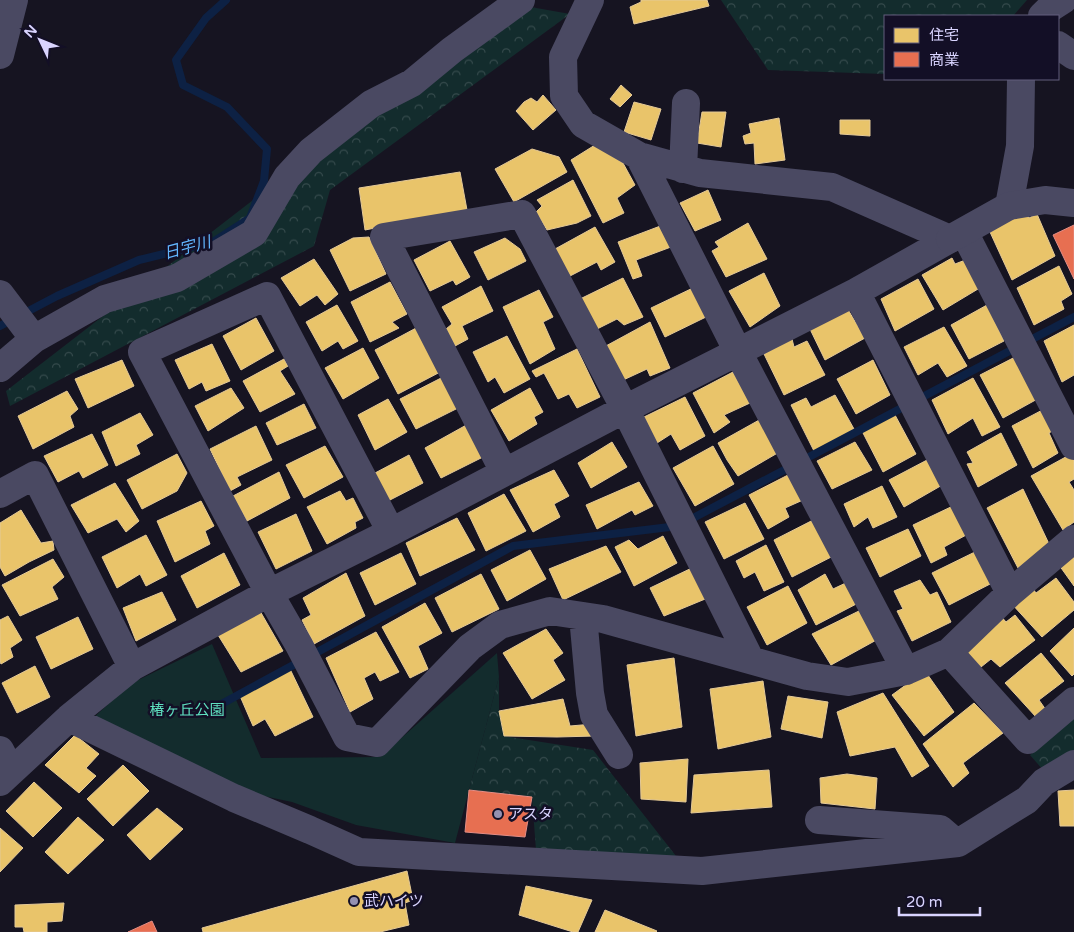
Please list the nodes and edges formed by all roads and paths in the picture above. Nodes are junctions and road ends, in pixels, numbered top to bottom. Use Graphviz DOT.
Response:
graph roads {
  1 [pos="14,0"];
  2 [pos="521,0"];
  3 [pos="590,0"];
  4 [pos="1063,0"];
  5 [pos="1043,15"];
  6 [pos="1059,46"];
  7 [pos="0,55"];
  8 [pos="1074,56"];
  9 [pos="1021,80"];
  10 [pos="686,103"];
  11 [pos="640,156"];
  12 [pos="683,168"];
  13 [pos="1074,203"];
  14 [pos="1009,206"];
  15 [pos="957,236"];
  16 [pos="856,292"];
  17 [pos="3,298"];
  18 [pos="31,335"];
  19 [pos="738,352"];
  20 [pos="0,368"];
  21 [pos="625,409"];
  22 [pos="1074,446"];
  23 [pos="504,472"];
  24 [pos="0,494"];
  25 [pos="391,532"];
  26 [pos="1074,539"];
  27 [pos="269,593"];
  28 [pos="1010,593"];
  29 [pos="583,616"];
  30 [pos="949,652"];
  31 [pos="750,659"];
  32 [pos="132,667"];
  33 [pos="906,671"];
  34 [pos="1074,702"];
  35 [pos="69,718"];
  36 [pos="619,755"];
  37 [pos="1074,764"];
  38 [pos="4,768"];
  39 [pos="819,820"];
  40 [pos="958,843"];
  1 -- 7 [label="street"];
  2 -- 18 [label="street"];
  3 -- 11 [label="street"];
  4 -- 5 [label="street"];
  6 -- 8 [label="street"];
  9 -- 14 [label="street"];
  10 -- 12 [label="street"];
  11 -- 12 [label="street"];
  11 -- 19 [label="street"];
  12 -- 15 [label="street"];
  13 -- 14 [label="street"];
  14 -- 15 [label="street"];
  15 -- 16 [label="street"];
  15 -- 22 [label="street"];
  16 -- 19 [label="street"];
  16 -- 28 [label="street"];
  17 -- 18 [label="street"];
  18 -- 20 [label="street"];
  19 -- 21 [label="street"];
  19 -- 33 [label="street"];
  21 -- 23 [label="street"];
  21 -- 23 [label="street"];
  21 -- 31 [label="street"];
  23 -- 25 [label="street"];
  24 -- 32 [label="street"];
  25 -- 27 [label="street"];
  25 -- 27 [label="street"];
  26 -- 28 [label="street"];
  27 -- 29 [label="street"];
  27 -- 32 [label="street"];
  28 -- 30 [label="street"];
  29 -- 31 [label="street"];
  29 -- 36 [label="street"];
  30 -- 33 [label="street"];
  30 -- 34 [label="street"];
  31 -- 33 [label="street"];
  32 -- 35 [label="street"];
  35 -- 38 [label="street"];
  35 -- 40 [label="street"];
  37 -- 40 [label="street"];
  39 -- 40 [label="street"];
}
